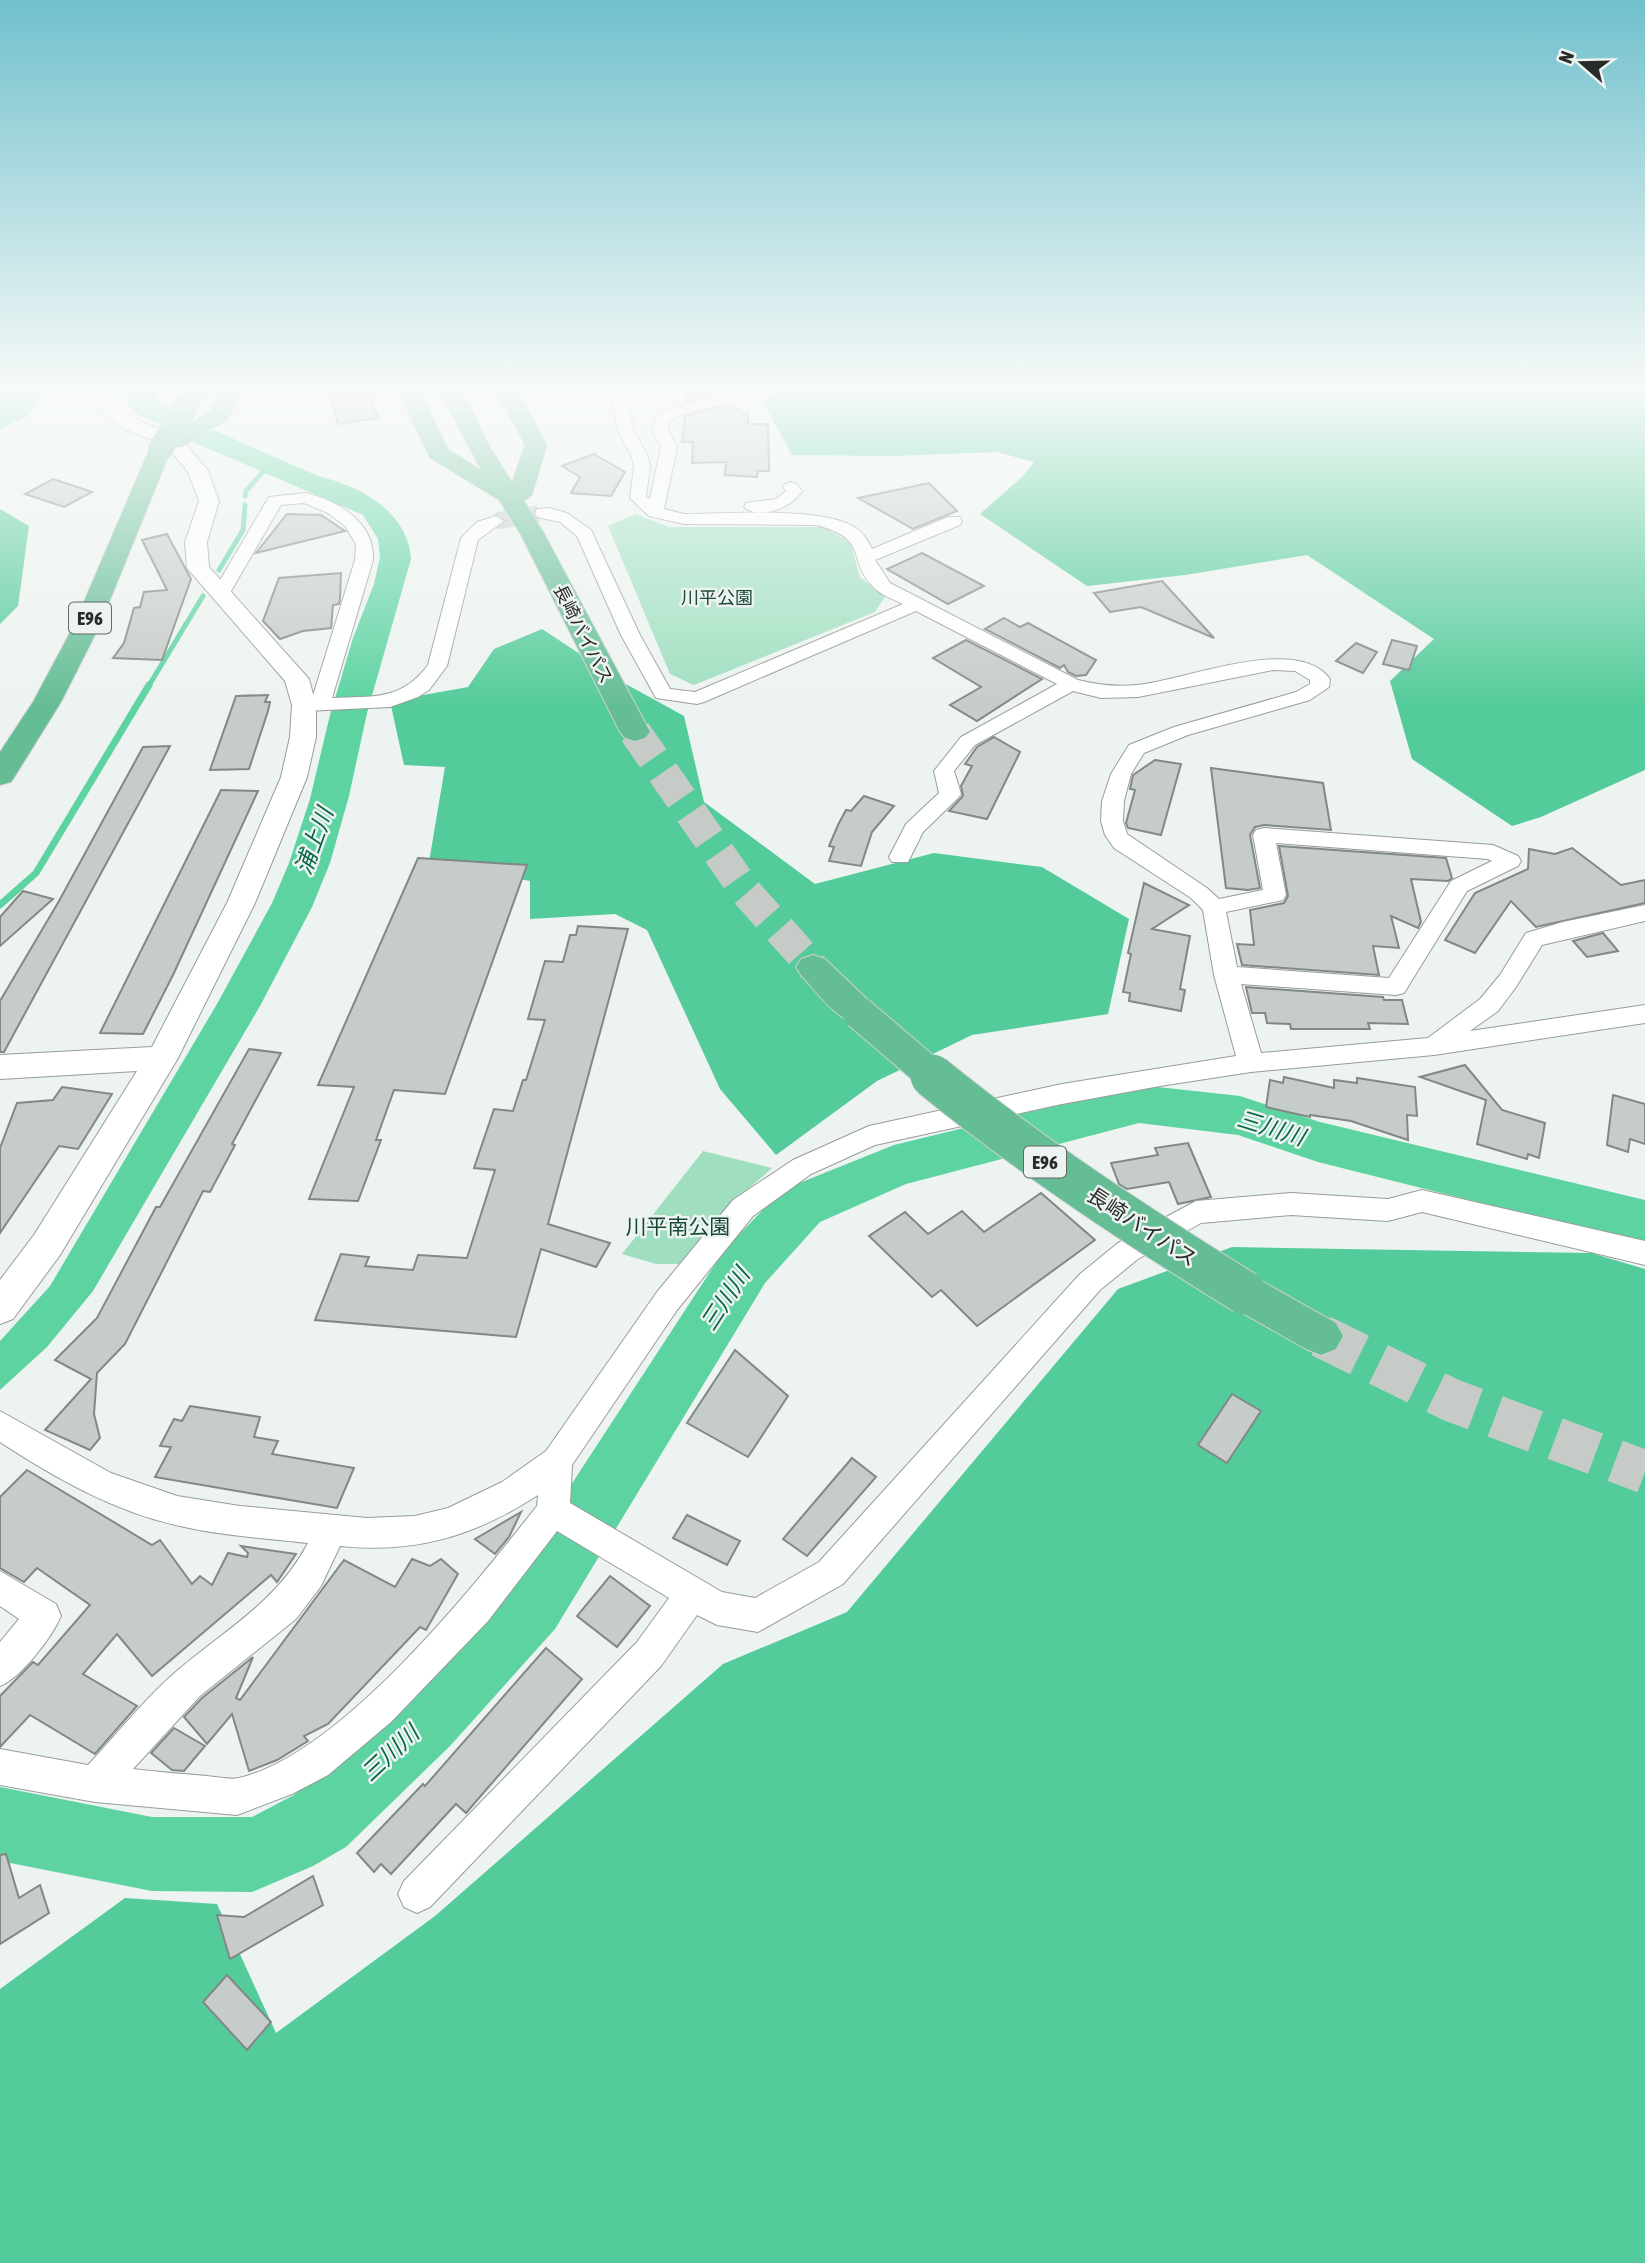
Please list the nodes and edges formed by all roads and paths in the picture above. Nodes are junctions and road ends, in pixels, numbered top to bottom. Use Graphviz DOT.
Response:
graph roads {
  1 [pos="128,495"];
  2 [pos="145,495"];
  3 [pos="207,495"];
  4 [pos="638,495"];
  5 [pos="665,495"];
  6 [pos="793,495"];
  7 [pos="514,496"];
  8 [pos="663,514"];
  9 [pos="496,521"];
  10 [pos="954,521"];
  11 [pos="538,524"];
  12 [pos="866,558"];
  13 [pos="221,594"];
  14 [pos="915,605"];
  15 [pos="1071,684"];
  16 [pos="312,705"];
  17 [pos="635,732"];
  18 [pos="0,752"];
  19 [pos="0,776"];
  20 [pos="900,857"];
  21 [pos="1214,907"];
  22 [pos="1645,912"];
  23 [pos="813,967"];
  24 [pos="1226,975"];
  25 [pos="1645,1013"];
  26 [pos="1434,1046"];
  27 [pos="162,1058"];
  28 [pos="1251,1063"];
  29 [pos="0,1067"];
  30 [pos="1645,1253"];
  31 [pos="1,1306"];
  32 [pos="1321,1336"];
  33 [pos="0,1425"];
  34 [pos="557,1461"];
  35 [pos="554,1511"];
  36 [pos="331,1530"];
  37 [pos="0,1587"];
  38 [pos="693,1593"];
  39 [pos="0,1669"];
  40 [pos="0,1767"];
  41 [pos="95,1784"];
  42 [pos="416,1894"];
  1 -- 18 [label="highway, E96"];
  2 -- 19 [label="highway, E96"];
  3 -- 13 [label="street"];
  4 -- 8 [label="street"];
  5 -- 8 [label="street"];
  6 -- 8 [label="street"];
  7 -- 11 [label="highway, 長崎バイパス"];
  8 -- 12 [label="street"];
  9 -- 16 [label="street"];
  10 -- 12 [label="street"];
  11 -- 14 [label="street"];
  11 -- 17 [label="highway, 長崎バイパス"];
  12 -- 14 [label="street"];
  13 -- 16 [label="street"];
  13 -- 16 [label="street"];
  14 -- 15 [label="street"];
  15 -- 20 [label="street"];
  15 -- 21 [label="street"];
  16 -- 27 [label="street"];
  21 -- 24 [label="street"];
  21 -- 24 [label="street"];
  22 -- 26 [label="street"];
  23 -- 32 [label="highway, 長崎バイパス / E96, bridge"];
  24 -- 28 [label="street"];
  25 -- 26 [label="street"];
  26 -- 28 [label="street"];
  27 -- 29 [label="street"];
  27 -- 31 [label="street"];
  28 -- 34 [label="street"];
  30 -- 38 [label="street"];
  33 -- 36 [label="street"];
  34 -- 35 [label="street"];
  34 -- 36 [label="street"];
  35 -- 38 [label="street"];
  35 -- 41 [label="street"];
  36 -- 41 [label="street"];
  37 -- 39 [label="street"];
  38 -- 42 [label="street"];
  40 -- 41 [label="street"];
}
